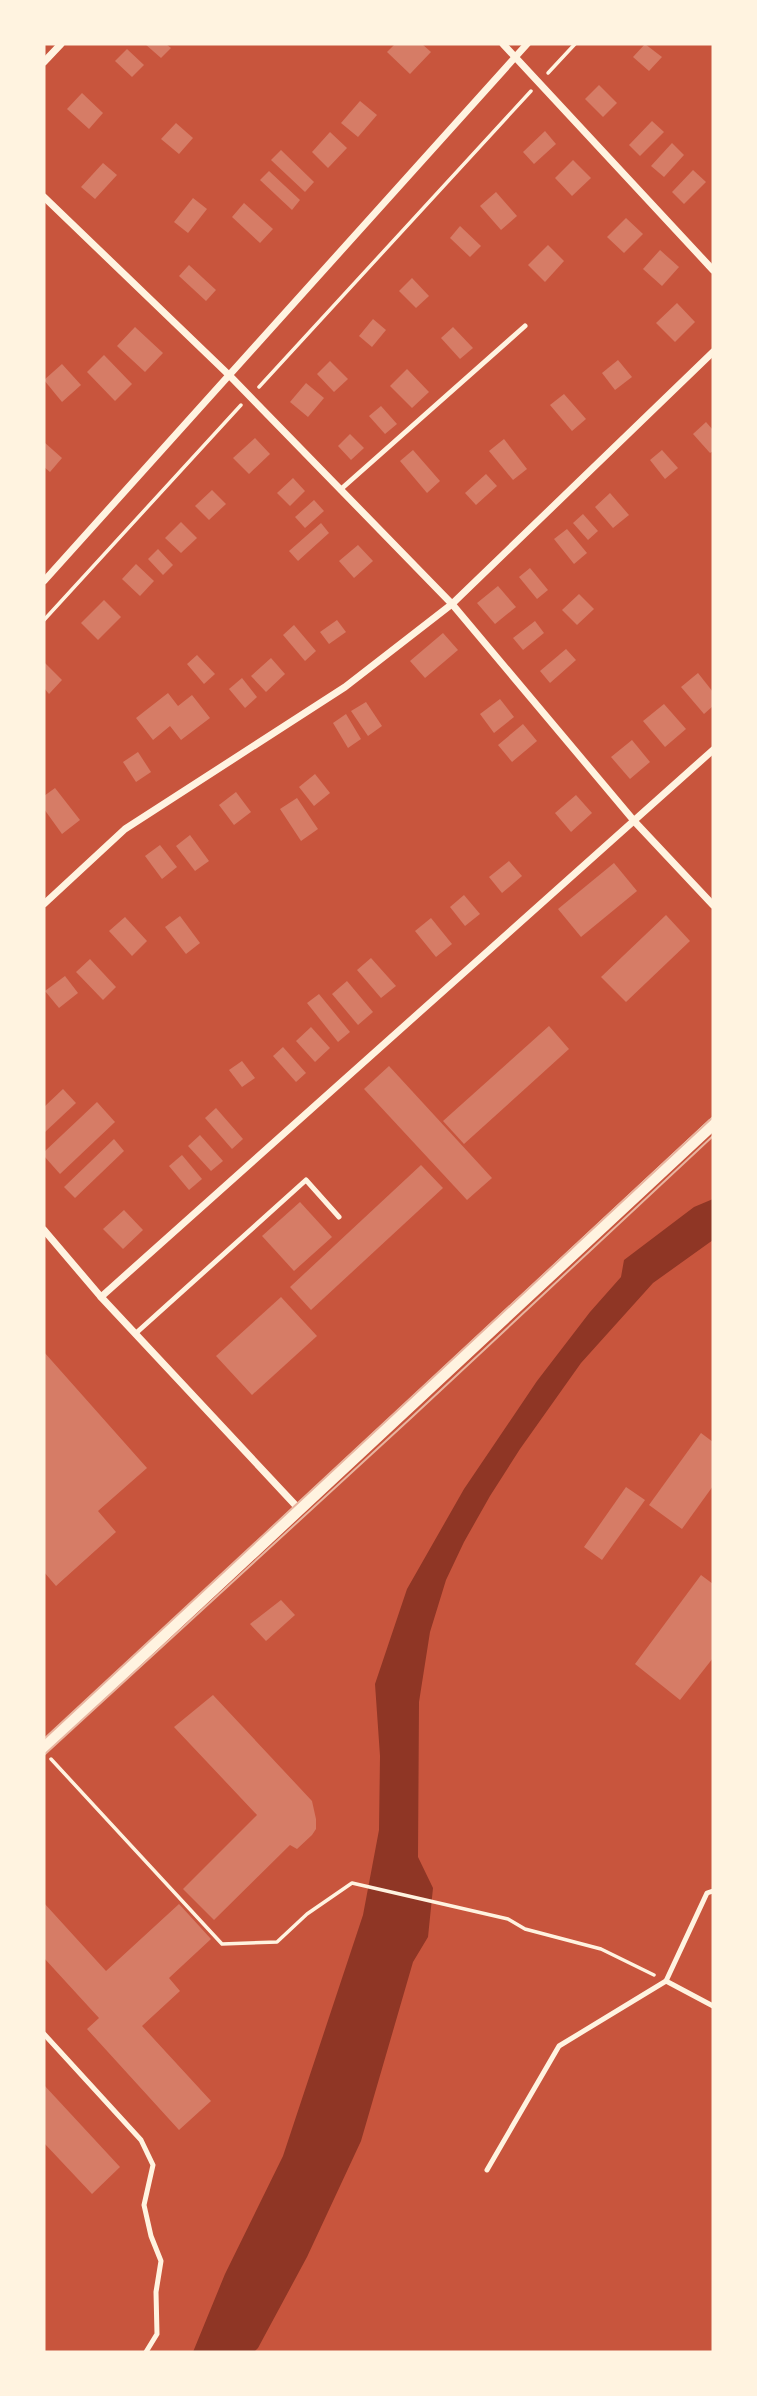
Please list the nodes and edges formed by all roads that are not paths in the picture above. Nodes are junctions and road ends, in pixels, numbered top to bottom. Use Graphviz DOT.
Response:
graph roads {
  1 [pos="61,44"];
  2 [pos="503,44"];
  3 [pos="527,44"];
  4 [pos="516,56"];
  5 [pos="44,62"];
  6 [pos="44,197"];
  7 [pos="713,270"];
  8 [pos="525,326"];
  9 [pos="713,352"];
  10 [pos="230,376"];
  11 [pos="340,489"];
  12 [pos="44,581"];
  13 [pos="452,604"];
  14 [pos="713,750"];
  15 [pos="635,822"];
  16 [pos="44,904"];
  17 [pos="713,905"];
  18 [pos="713,1124"];
  19 [pos="339,1217"];
  20 [pos="44,1230"];
  21 [pos="101,1297"];
  22 [pos="135,1334"];
  23 [pos="299,1509"];
  24 [pos="45,1750"];
  25 [pos="713,1891"];
  26 [pos="666,1981"];
  27 [pos="713,2006"];
  28 [pos="44,2034"];
  29 [pos="487,2170"];
  30 [pos="146,2352"];
  1 -- 5 [label="street"];
  2 -- 4 [label="street"];
  3 -- 4 [label="street"];
  4 -- 7 [label="street"];
  4 -- 10 [label="street"];
  6 -- 10 [label="street"];
  8 -- 11 [label="lane"];
  9 -- 13 [label="street"];
  10 -- 11 [label="street"];
  10 -- 12 [label="street"];
  11 -- 13 [label="street"];
  13 -- 15 [label="street"];
  13 -- 16 [label="street"];
  14 -- 15 [label="street"];
  15 -- 17 [label="street"];
  15 -- 21 [label="street"];
  18 -- 23 [label="street"];
  19 -- 22 [label="lane"];
  20 -- 21 [label="street"];
  21 -- 22 [label="street"];
  22 -- 23 [label="street"];
  23 -- 24 [label="street"];
  25 -- 26 [label="lane"];
  26 -- 27 [label="lane"];
  26 -- 29 [label="lane"];
  28 -- 30 [label="lane"];
}
